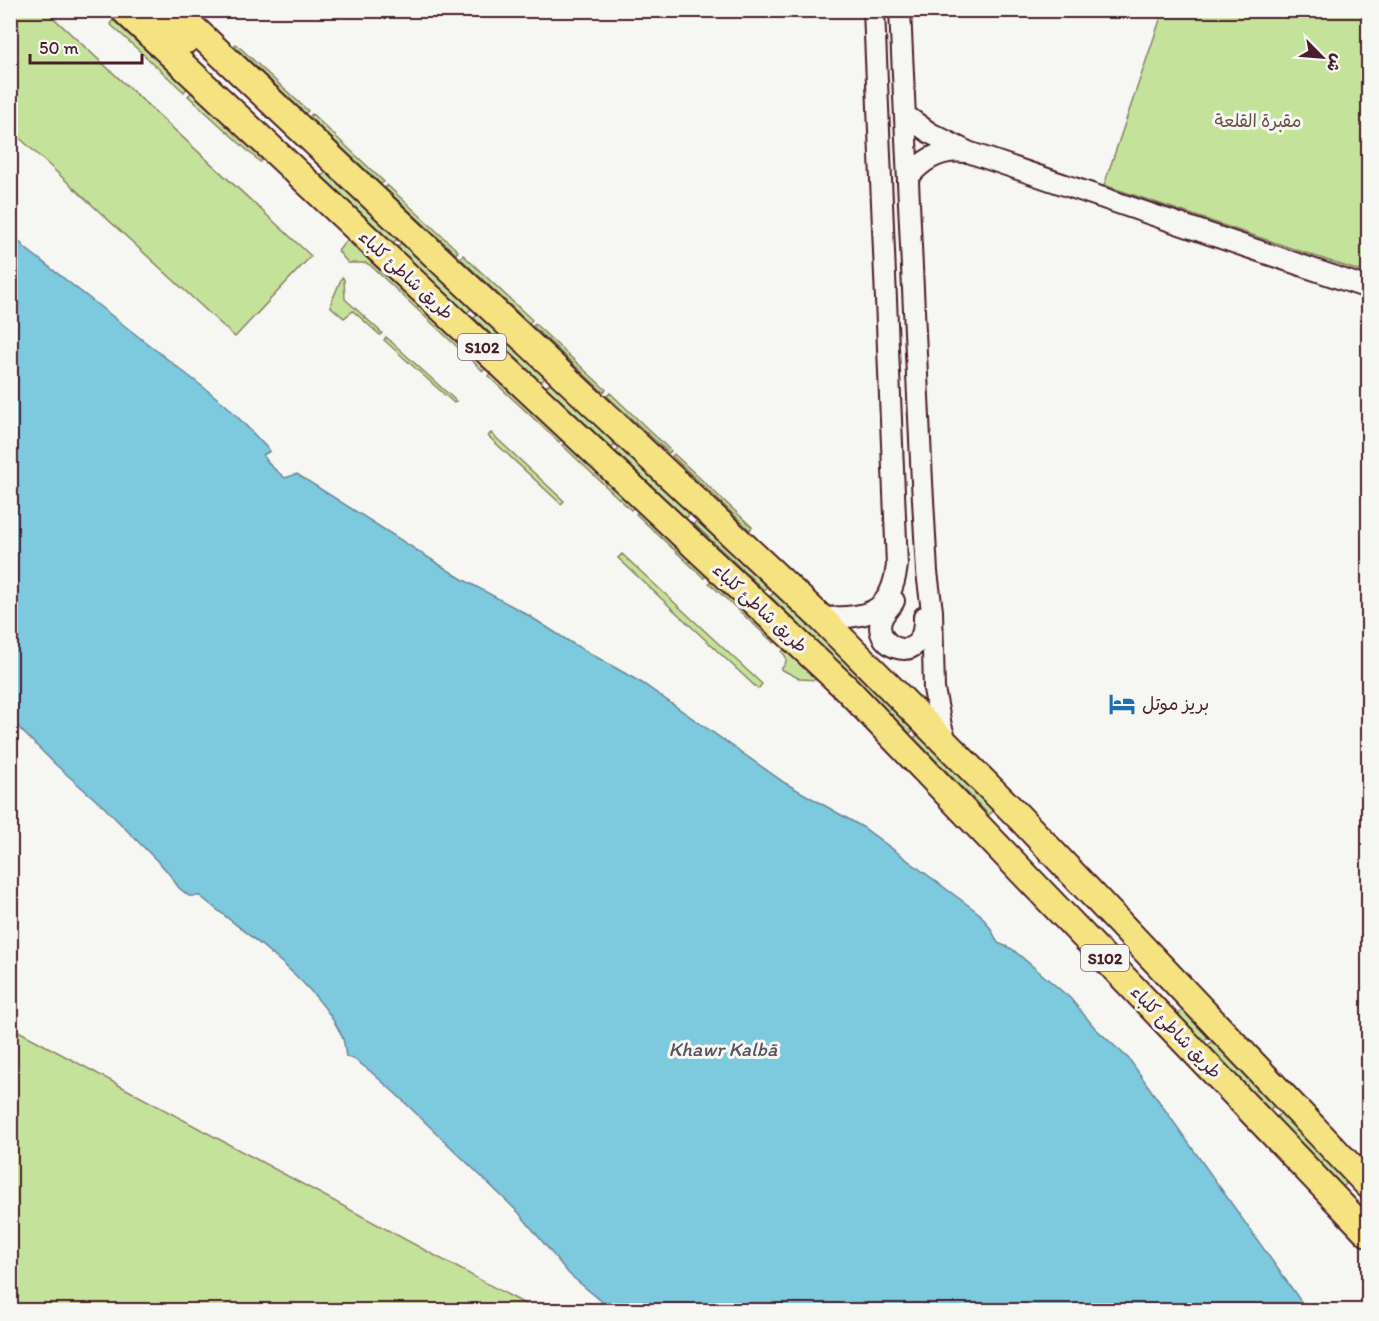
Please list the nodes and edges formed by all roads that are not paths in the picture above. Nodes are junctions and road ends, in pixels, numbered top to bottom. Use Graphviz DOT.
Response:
graph roads {
  1 [pos="124,10"];
  2 [pos="151,10"];
  3 [pos="174,10"];
  4 [pos="874,10"];
  5 [pos="900,10"];
  6 [pos="220,53"];
  7 [pos="905,115"];
  8 [pos="968,152"];
  9 [pos="908,178"];
  10 [pos="1368,288"];
  11 [pos="898,553"];
  12 [pos="927,572"];
  13 [pos="821,618"];
  14 [pos="947,744"];
  15 [pos="1072,923"];
  16 [pos="1190,997"];
  17 [pos="1368,1185"];
  18 [pos="1368,1233"];
  1 -- 15 [label="highway, طريق شاطئ كلباء / S102"];
  2 -- 6 [label="highway"];
  3 -- 6 [label="highway, طريق شاطئ كلباء / S102"];
  4 -- 11 [label="street"];
  5 -- 7 [label="street"];
  6 -- 13 [label="highway, طريق شاطئ كلباء / S102"];
  7 -- 8 [label="street"];
  7 -- 9 [label="street"];
  8 -- 9 [label="street"];
  8 -- 10 [label="street"];
  9 -- 12 [label="street"];
  11 -- 12 [label="street"];
  11 -- 13 [label="street"];
  12 -- 14 [label="street"];
  13 -- 14 [label="highway, طريق شاطئ كلباء / S102"];
  14 -- 16 [label="highway, طريق شاطئ كلباء / S102"];
  15 -- 16 [label="highway"];
  15 -- 18 [label="highway, طريق شاطئ كلباء / S102"];
  16 -- 17 [label="highway, طريق شاطئ كلباء / S102"];
}
